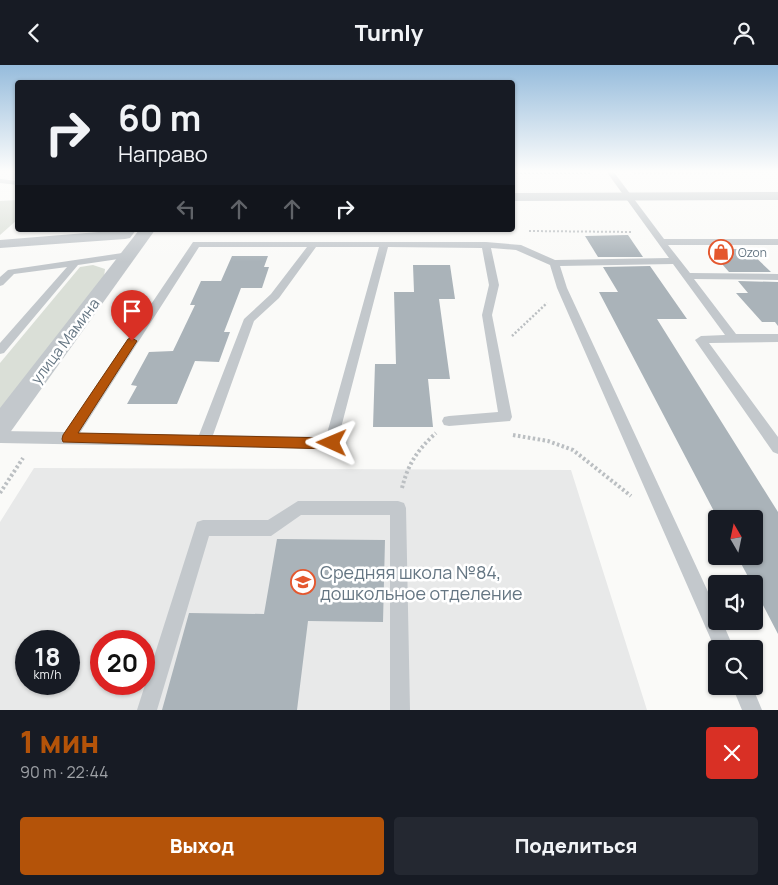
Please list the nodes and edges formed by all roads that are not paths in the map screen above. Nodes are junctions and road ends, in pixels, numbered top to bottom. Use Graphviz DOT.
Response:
graph roads {
  1 [pos="631,201"];
  2 [pos="128,232"];
  3 [pos="146,232"];
  4 [pos="662,242"];
  5 [pos="778,242"];
  6 [pos="0,244"];
  7 [pos="313,245"];
  8 [pos="384,245"];
  9 [pos="486,245"];
  10 [pos="129,255"];
  11 [pos="676,261"];
  12 [pos="75,263"];
  13 [pos="554,263"];
  14 [pos="687,275"];
  15 [pos="778,277"];
  16 [pos="0,283"];
  17 [pos="733,338"];
  18 [pos="778,338"];
  19 [pos="0,350"];
  20 [pos="449,421"];
  21 [pos="0,427"];
  22 [pos="0,437"];
  23 [pos="68,439"];
  24 [pos="204,441"];
  25 [pos="778,448"];
  26 [pos="721,640"];
  27 [pos="746,695"];
  28 [pos="147,710"];
  29 [pos="400,710"];
  30 [pos="752,710"];
  1 -- 4 [label="lane"];
  2 -- 6 [label="street"];
  3 -- 10 [label="street, улица Мамина"];
  4 -- 5 [label="lane"];
  4 -- 11 [label="lane"];
  7 -- 8 [label="lane"];
  7 -- 23 [label="lane"];
  7 -- 24 [label="lane"];
  8 -- 9 [label="lane"];
  8 -- 24 [label="lane"];
  9 -- 13 [label="lane"];
  9 -- 20 [label="lane"];
  10 -- 12 [label="lane"];
  10 -- 21 [label="street, улица Мамина"];
  11 -- 13 [label="lane"];
  11 -- 14 [label="lane"];
  12 -- 16 [label="lane"];
  12 -- 19 [label="lane"];
  13 -- 26 [label="lane"];
  14 -- 15 [label="lane"];
  14 -- 17 [label="lane"];
  17 -- 18 [label="lane"];
  17 -- 25 [label="lane"];
  22 -- 23 [label="lane"];
  23 -- 24 [label="lane"];
  27 -- 30 [label="lane"];
  28 -- 29 [label="lane"];
}
